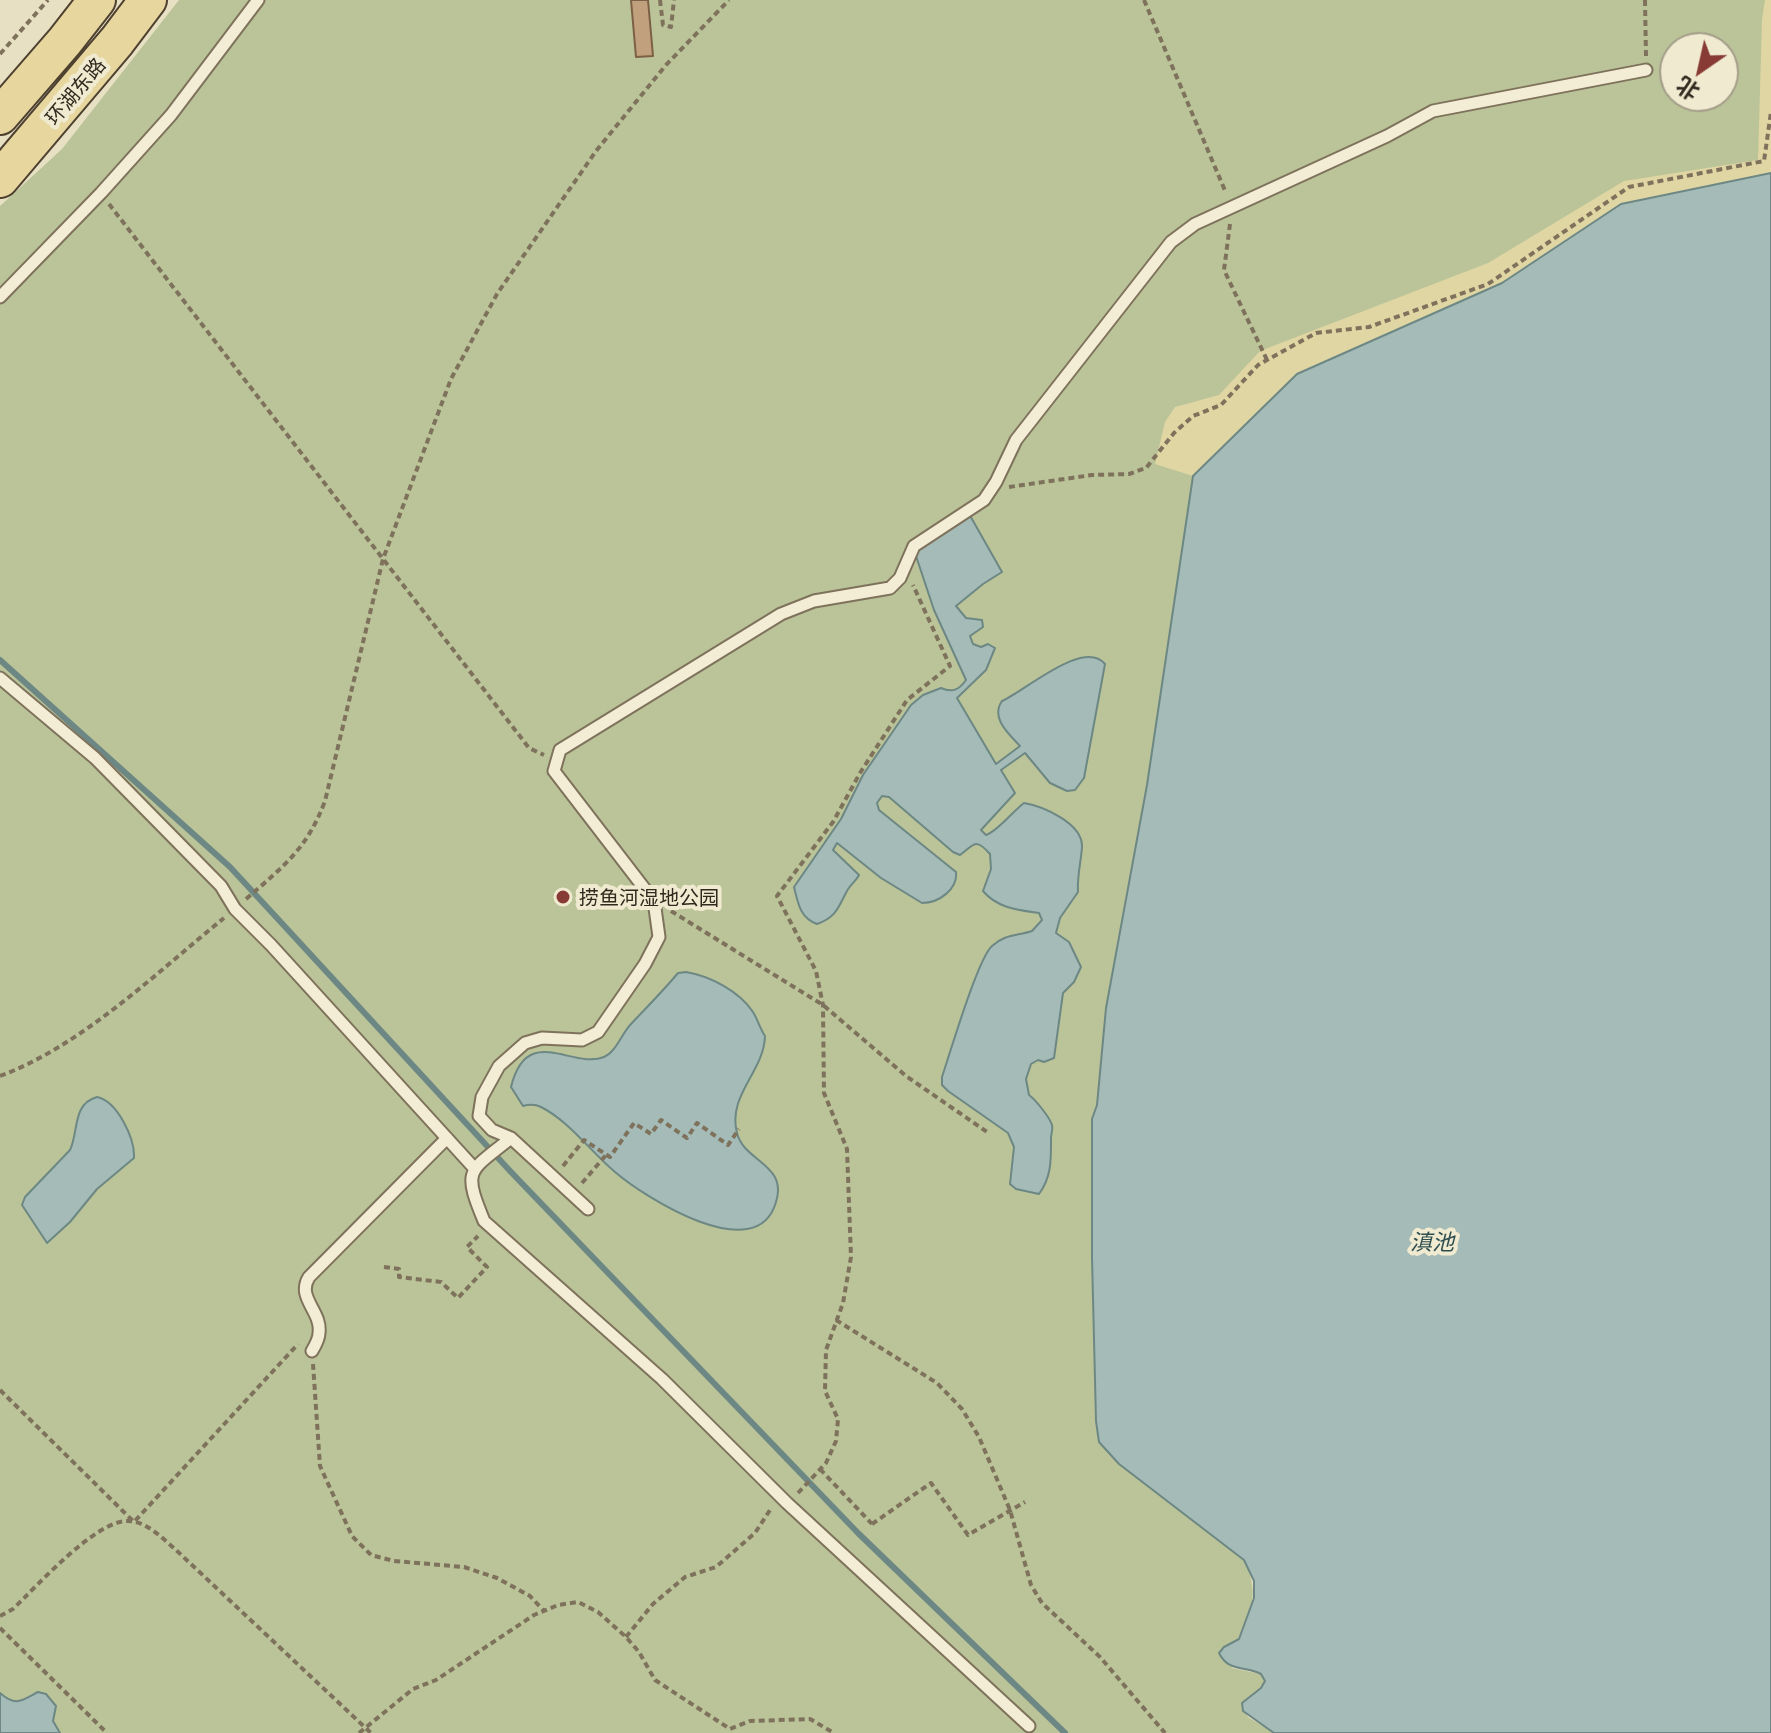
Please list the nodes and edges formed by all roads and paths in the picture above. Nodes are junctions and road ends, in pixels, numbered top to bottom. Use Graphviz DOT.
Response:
graph roads {
  1 [pos="48,0"];
  2 [pos="97,0"];
  3 [pos="148,0"];
  4 [pos="258,0"];
  5 [pos="660,0"];
  6 [pos="674,0"];
  7 [pos="729,0"];
  8 [pos="1144,0"];
  9 [pos="1645,0"];
  10 [pos="0,54"];
  11 [pos="1646,70"];
  12 [pos="1771,112"];
  13 [pos="0,116"];
  14 [pos="0,179"];
  15 [pos="101,193"];
  16 [pos="1232,207"];
  17 [pos="0,297"];
  18 [pos="1267,360"];
  19 [pos="989,491"];
  20 [pos="383,559"];
  21 [pos="900,578"];
  22 [pos="0,678"];
  23 [pos="557,761"];
  24 [pos="654,901"];
  25 [pos="237,907"];
  26 [pos="823,1005"];
  27 [pos="0,1076"];
  28 [pos="739,1129"];
  29 [pos="990,1134"];
  30 [pos="447,1138"];
  31 [pos="508,1141"];
  32 [pos="577,1151"];
  33 [pos="606,1155"];
  34 [pos="480,1165"];
  35 [pos="572,1193"];
  36 [pos="588,1209"];
  37 [pos="480,1234"];
  38 [pos="384,1267"];
  39 [pos="836,1320"];
  40 [pos="319,1322"];
  41 [pos="312,1351"];
  42 [pos="0,1390"];
  43 [pos="818,1471"];
  44 [pos="791,1499"];
  45 [pos="1025,1502"];
  46 [pos="1010,1510"];
  47 [pos="134,1522"];
  48 [pos="544,1611"];
  49 [pos="0,1616"];
  50 [pos="0,1628"];
  51 [pos="626,1637"];
  52 [pos="1029,1726"];
  53 [pos="365,1728"];
  54 [pos="107,1733"];
  55 [pos="359,1733"];
  56 [pos="371,1733"];
  57 [pos="834,1733"];
  58 [pos="1165,1733"];
  1 -- 10 [label="path"];
  2 -- 13 [label="main road, 环湖东路"];
  3 -- 14 [label="main road, 环湖东路"];
  4 -- 15 [label="lane"];
  5 -- 6 [label="path"];
  7 -- 20 [label="path"];
  8 -- 16 [label="path"];
  9 -- 11 [label="path"];
  11 -- 16 [label="lane"];
  12 -- 18 [label="path"];
  15 -- 17 [label="lane"];
  15 -- 20 [label="path"];
  16 -- 18 [label="path"];
  16 -- 19 [label="lane"];
  18 -- 19 [label="path"];
  19 -- 21 [label="lane"];
  20 -- 23 [label="path"];
  20 -- 25 [label="path"];
  21 -- 23 [label="lane"];
  21 -- 26 [label="path"];
  22 -- 25 [label="lane"];
  23 -- 24 [label="lane"];
  24 -- 26 [label="path"];
  24 -- 31 [label="lane"];
  25 -- 27 [label="path"];
  25 -- 30 [label="lane"];
  26 -- 29 [label="path"];
  26 -- 39 [label="path"];
  28 -- 33 [label="path"];
  30 -- 34 [label="lane"];
  30 -- 40 [label="lane"];
  31 -- 34 [label="lane"];
  31 -- 35 [label="lane"];
  32 -- 33 [label="path"];
  33 -- 35 [label="path"];
  34 -- 44 [label="lane"];
  35 -- 36 [label="lane"];
  37 -- 38 [label="path"];
  39 -- 43 [label="path"];
  39 -- 46 [label="path"];
  40 -- 41 [label="lane"];
  40 -- 47 [label="path"];
  41 -- 48 [label="path"];
  42 -- 47 [label="path"];
  43 -- 44 [label="path"];
  43 -- 46 [label="path, bridge"];
  44 -- 51 [label="path"];
  44 -- 52 [label="lane"];
  45 -- 46 [label="path, bridge"];
  46 -- 58 [label="path"];
  47 -- 49 [label="path"];
  47 -- 53 [label="path"];
  48 -- 51 [label="path"];
  48 -- 53 [label="path"];
  50 -- 54 [label="path"];
  51 -- 57 [label="path"];
  53 -- 55 [label="path"];
  53 -- 56 [label="path"];
}
